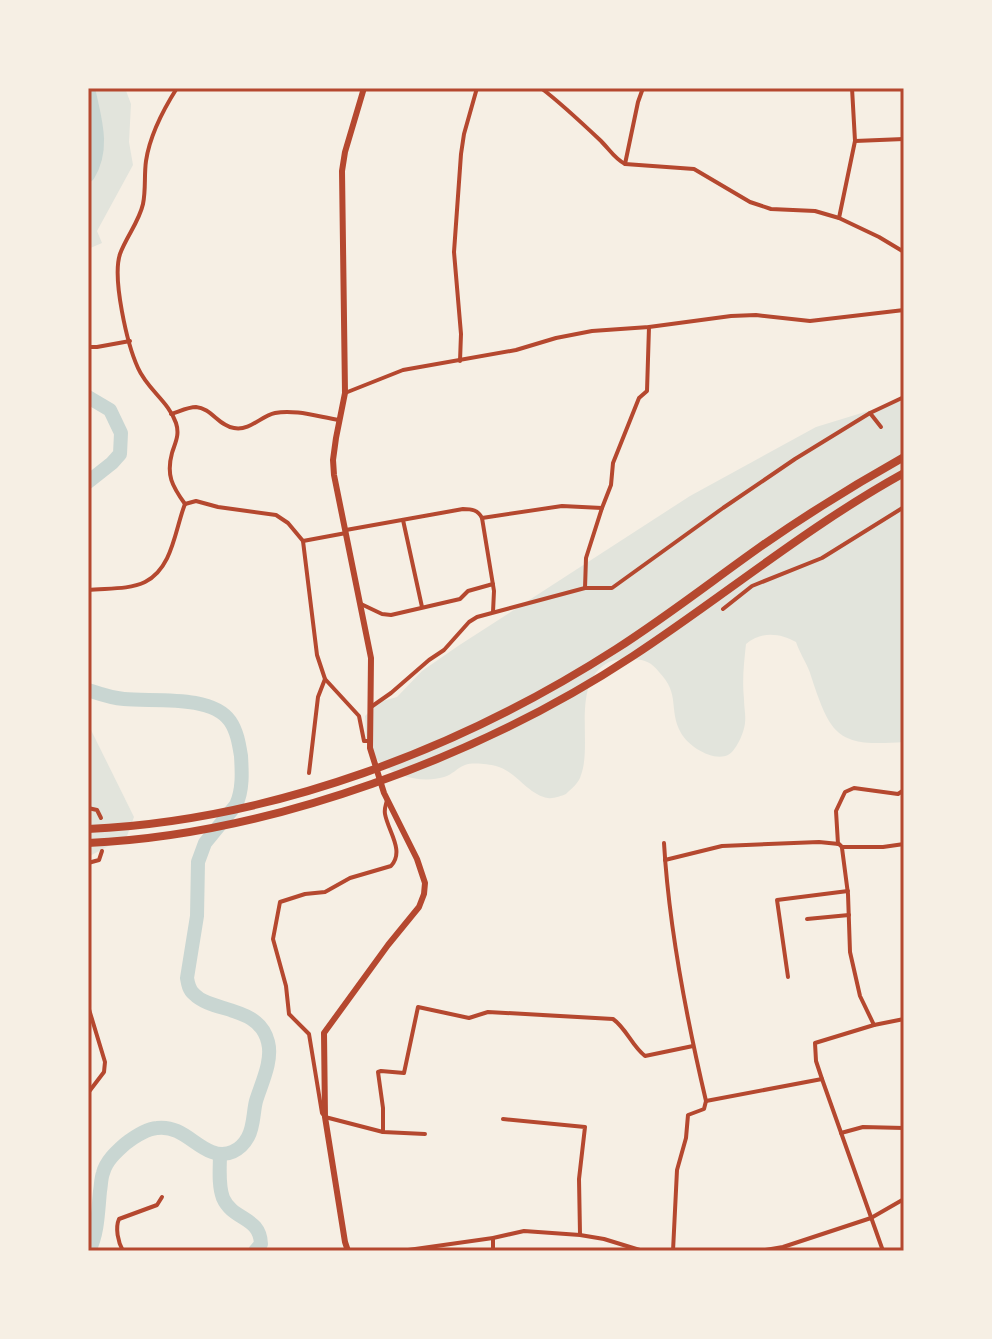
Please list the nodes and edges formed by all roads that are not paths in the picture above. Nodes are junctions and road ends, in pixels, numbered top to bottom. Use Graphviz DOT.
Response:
graph roads {
  1 [pos="177,88"];
  2 [pos="364,88"];
  3 [pos="477,88"];
  4 [pos="541,88"];
  5 [pos="643,88"];
  6 [pos="852,88"];
  7 [pos="904,139"];
  8 [pos="855,141"];
  9 [pos="625,164"];
  10 [pos="839,218"];
  11 [pos="904,252"];
  12 [pos="904,310"];
  13 [pos="649,327"];
  14 [pos="130,341"];
  15 [pos="88,347"];
  16 [pos="460,361"];
  17 [pos="345,393"];
  18 [pos="904,397"];
  19 [pos="870,413"];
  20 [pos="171,414"];
  21 [pos="339,420"];
  22 [pos="881,427"];
  23 [pos="904,457"];
  24 [pos="904,473"];
  25 [pos="185,504"];
  26 [pos="904,507"];
  27 [pos="602,508"];
  28 [pos="482,518"];
  29 [pos="403,520"];
  30 [pos="346,532"];
  31 [pos="303,541"];
  32 [pos="493,584"];
  33 [pos="585,588"];
  34 [pos="88,590"];
  35 [pos="361,604"];
  36 [pos="422,608"];
  37 [pos="723,609"];
  38 [pos="492,613"];
  39 [pos="325,679"];
  40 [pos="371,707"];
  41 [pos="370,741"];
  42 [pos="309,773"];
  43 [pos="904,790"];
  44 [pos="387,800"];
  45 [pos="88,808"];
  46 [pos="101,818"];
  47 [pos="88,829"];
  48 [pos="88,843"];
  49 [pos="664,843"];
  50 [pos="904,844"];
  51 [pos="840,846"];
  52 [pos="102,851"];
  53 [pos="665,860"];
  54 [pos="88,863"];
  55 [pos="848,891"];
  56 [pos="849,915"];
  57 [pos="807,919"];
  58 [pos="788,977"];
  59 [pos="88,1006"];
  60 [pos="904,1019"];
  61 [pos="874,1025"];
  62 [pos="693,1046"];
  63 [pos="822,1079"];
  64 [pos="88,1093"];
  65 [pos="706,1101"];
  66 [pos="325,1117"];
  67 [pos="503,1119"];
  68 [pos="904,1128"];
  69 [pos="383,1132"];
  70 [pos="841,1133"];
  71 [pos="425,1134"];
  72 [pos="162,1197"];
  73 [pos="904,1199"];
  74 [pos="871,1218"];
  75 [pos="580,1235"];
  76 [pos="493,1238"];
  77 [pos="123,1251"];
  78 [pos="348,1251"];
  79 [pos="401,1251"];
  80 [pos="493,1251"];
  81 [pos="643,1251"];
  82 [pos="673,1251"];
  83 [pos="760,1251"];
  84 [pos="883,1251"];
  1 -- 14 [label="street"];
  2 -- 17 [label="main road"];
  3 -- 16 [label="street"];
  4 -- 9 [label="street"];
  5 -- 9 [label="street"];
  6 -- 8 [label="street"];
  7 -- 8 [label="street"];
  8 -- 10 [label="street"];
  9 -- 10 [label="street"];
  10 -- 11 [label="street"];
  12 -- 13 [label="street"];
  13 -- 16 [label="street"];
  13 -- 27 [label="street"];
  14 -- 15 [label="street"];
  14 -- 20 [label="street"];
  16 -- 17 [label="street"];
  17 -- 21 [label="main road"];
  18 -- 19 [label="street"];
  19 -- 22 [label="street"];
  19 -- 33 [label="street"];
  20 -- 21 [label="street"];
  20 -- 25 [label="street"];
  21 -- 30 [label="main road"];
  23 -- 47 [label="highway"];
  24 -- 48 [label="highway"];
  25 -- 31 [label="street"];
  25 -- 34 [label="street"];
  26 -- 37 [label="street"];
  27 -- 28 [label="street"];
  27 -- 33 [label="street"];
  28 -- 29 [label="street"];
  28 -- 32 [label="street"];
  29 -- 30 [label="street"];
  29 -- 36 [label="street"];
  30 -- 31 [label="street"];
  30 -- 35 [label="main road"];
  31 -- 39 [label="street"];
  32 -- 36 [label="street"];
  32 -- 38 [label="street"];
  33 -- 38 [label="street"];
  35 -- 36 [label="street"];
  35 -- 40 [label="main road"];
  38 -- 40 [label="street"];
  39 -- 41 [label="street"];
  39 -- 42 [label="street"];
  40 -- 41 [label="main road"];
  41 -- 44 [label="main road"];
  43 -- 51 [label="street"];
  44 -- 66 [label="main road"];
  44 -- 66 [label="street"];
  45 -- 46 [label="street"];
  49 -- 53 [label="street"];
  50 -- 51 [label="street"];
  51 -- 53 [label="street"];
  51 -- 55 [label="street"];
  52 -- 54 [label="street"];
  53 -- 62 [label="street"];
  55 -- 56 [label="street"];
  55 -- 58 [label="street"];
  56 -- 57 [label="street"];
  56 -- 61 [label="street"];
  59 -- 64 [label="street"];
  60 -- 61 [label="street"];
  61 -- 63 [label="street"];
  62 -- 65 [label="street"];
  62 -- 69 [label="street"];
  63 -- 65 [label="street"];
  63 -- 70 [label="street"];
  65 -- 82 [label="street"];
  66 -- 69 [label="street"];
  66 -- 78 [label="main road"];
  67 -- 75 [label="street"];
  68 -- 70 [label="street"];
  69 -- 71 [label="street"];
  70 -- 74 [label="street"];
  72 -- 77 [label="street"];
  73 -- 74 [label="street"];
  74 -- 83 [label="street"];
  74 -- 84 [label="street"];
  75 -- 76 [label="street"];
  75 -- 81 [label="street"];
  76 -- 79 [label="street"];
  76 -- 80 [label="street"];
}
